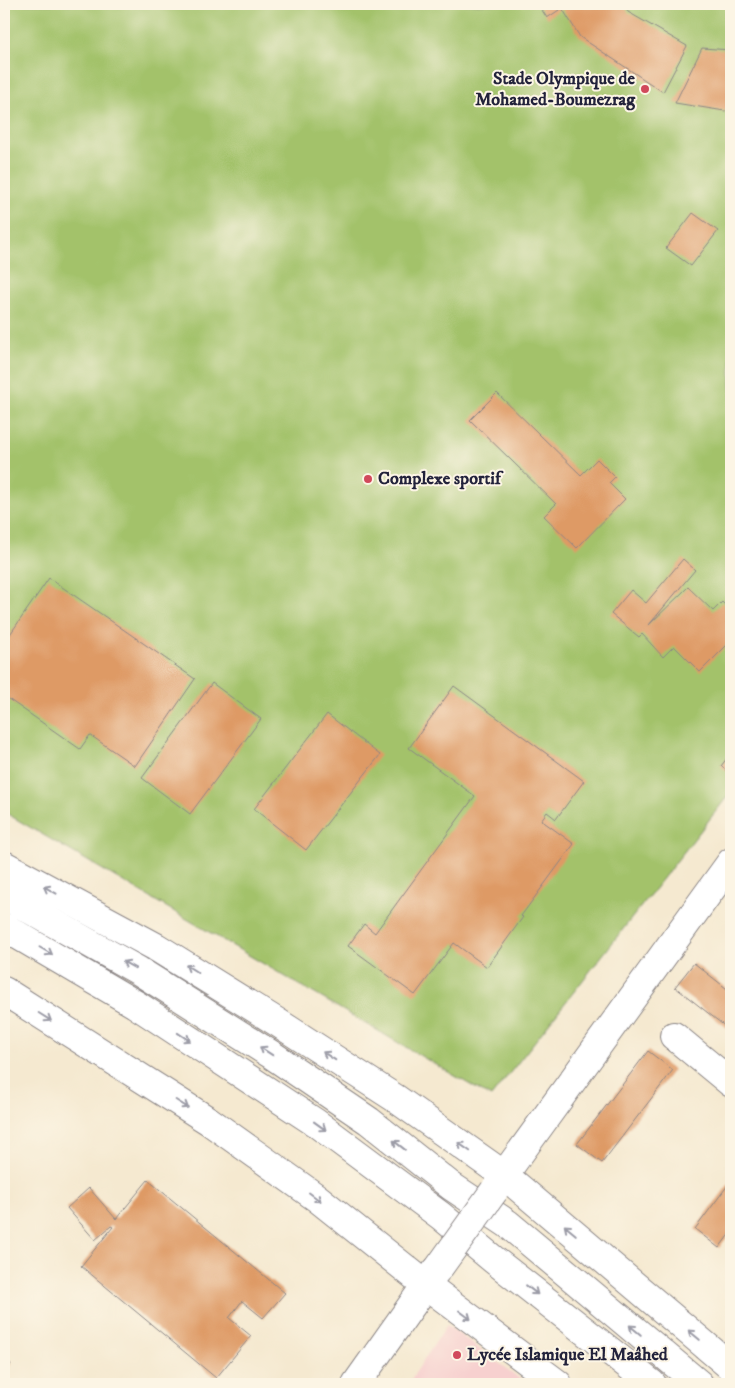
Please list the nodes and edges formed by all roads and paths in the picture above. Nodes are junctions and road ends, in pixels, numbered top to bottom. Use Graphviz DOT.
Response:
graph roads {
  1 [pos="731,862"];
  2 [pos="4,865"];
  3 [pos="4,895"];
  4 [pos="4,927"];
  5 [pos="4,991"];
  6 [pos="674,1036"];
  7 [pos="731,1083"];
  8 [pos="499,1183"];
  9 [pos="432,1277"];
  10 [pos="731,1367"];
  11 [pos="356,1384"];
  12 [pos="558,1384"];
  13 [pos="652,1384"];
  14 [pos="699,1384"];
  1 -- 8 [label="main road"];
  8 -- 2 [label="main road, one-way"];
  14 -- 3 [label="main road, one-way"];
  4 -- 13 [label="main road, one-way"];
  5 -- 9 [label="main road, one-way"];
  6 -- 7 [label="main road"];
  8 -- 9 [label="main road, bridge"];
  10 -- 8 [label="main road, one-way"];
  9 -- 11 [label="main road"];
  9 -- 12 [label="main road, one-way"];
}
